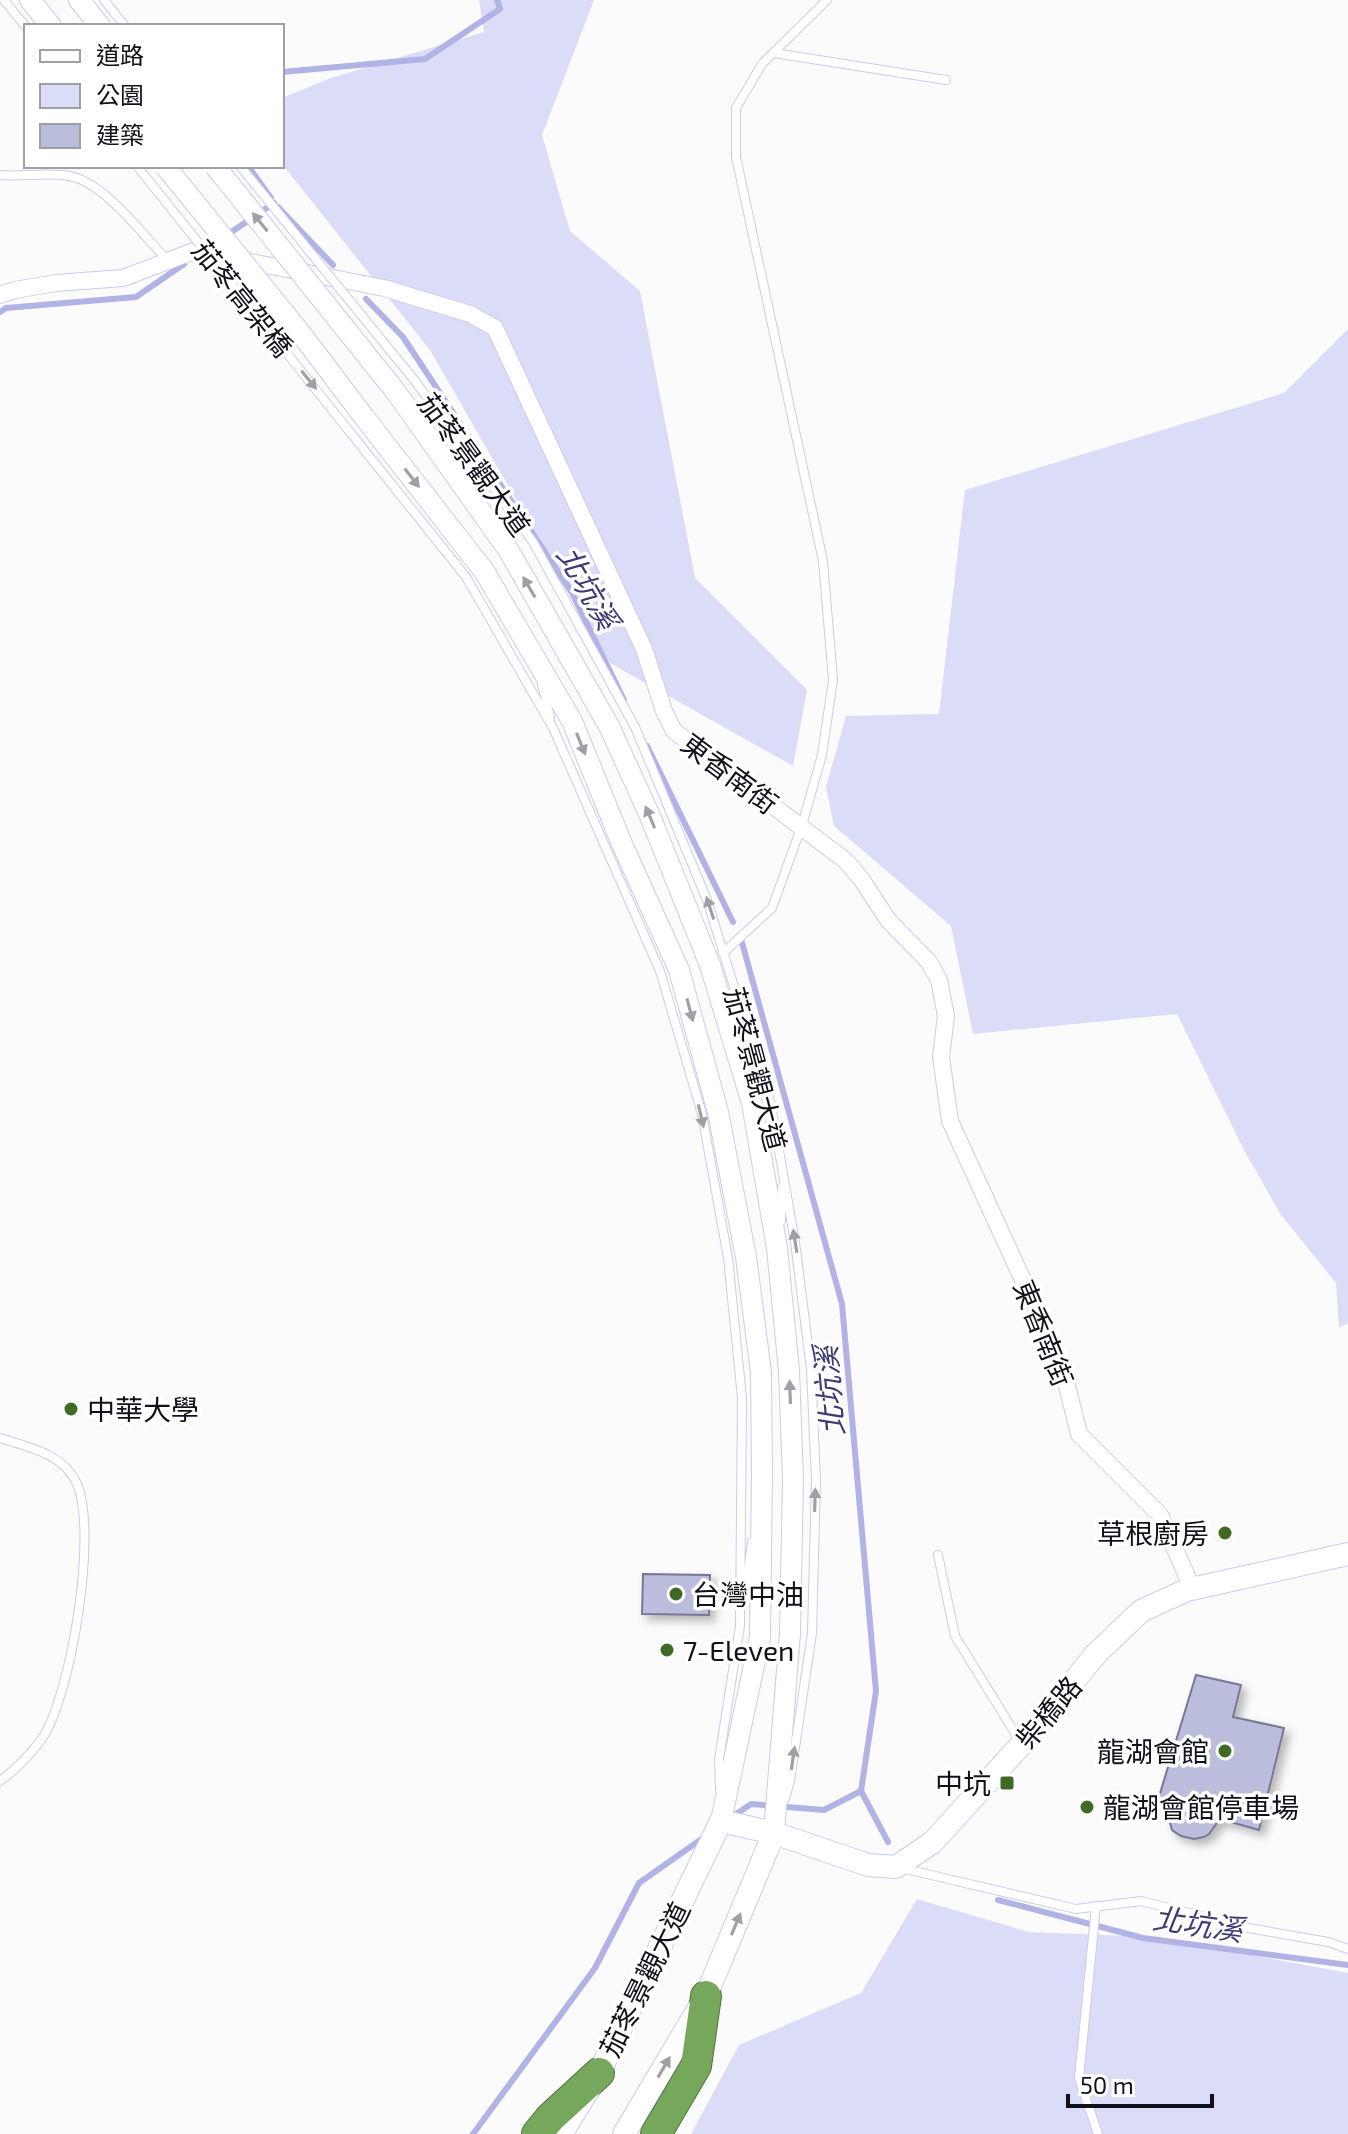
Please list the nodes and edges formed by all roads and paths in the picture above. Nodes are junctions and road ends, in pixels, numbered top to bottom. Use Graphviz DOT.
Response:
graph roads {
  1 [pos="4,0"];
  2 [pos="30,0"];
  3 [pos="79,0"];
  4 [pos="104,0"];
  5 [pos="827,0"];
  6 [pos="49,24"];
  7 [pos="98,24"];
  8 [pos="123,24"];
  9 [pos="24,25"];
  10 [pos="774,53"];
  11 [pos="946,80"];
  12 [pos="139,168"];
  13 [pos="167,168"];
  14 [pos="217,168"];
  15 [pos="242,168"];
  16 [pos="0,175"];
  17 [pos="168,261"];
  18 [pos="0,295"];
  19 [pos="357,424"];
  20 [pos="536,660"];
  21 [pos="553,728"];
  22 [pos="802,825"];
  23 [pos="717,959"];
  24 [pos="670,970"];
  25 [pos="782,1167"];
  26 [pos="780,1274"];
  27 [pos="0,1438"];
  28 [pos="762,1474"];
  29 [pos="1348,1554"];
  30 [pos="938,1555"];
  31 [pos="1193,1590"];
  32 [pos="740,1626"];
  33 [pos="1022,1743"];
  34 [pos="0,1781"];
  35 [pos="721,1821"];
  36 [pos="774,1833"];
  37 [pos="896,1867"];
  38 [pos="1096,1906"];
  39 [pos="1348,1949"];
  40 [pos="706,1996"];
  41 [pos="599,2073"];
  42 [pos="537,2134"];
  43 [pos="561,2134"];
  44 [pos="624,2134"];
  45 [pos="656,2134"];
  46 [pos="1098,2134"];
  1 -- 9 [label="lane"];
  2 -- 6 [label="street"];
  3 -- 7 [label="street"];
  4 -- 8 [label="lane"];
  5 -- 10 [label="lane"];
  10 -- 11 [label="lane"];
  10 -- 22 [label="lane"];
  12 -- 19 [label="lane, 茄苳高架橋, one-way, bridge"];
  13 -- 19 [label="street, 茄苳高架橋, bridge"];
  23 -- 14 [label="street, 茄苳景觀大道, one-way, bridge"];
  23 -- 15 [label="lane, 茄苳景觀大道, one-way, bridge"];
  16 -- 17 [label="lane"];
  17 -- 18 [label="street, 東香南街"];
  17 -- 22 [label="street, 東香南街"];
  19 -- 20 [label="street, 茄苳景觀大道, one-way"];
  19 -- 21 [label="lane, 茄苳景觀大道"];
  20 -- 21 [label="lane"];
  20 -- 24 [label="street, 茄苳景觀大道, one-way"];
  21 -- 24 [label="lane, 茄苳景觀大道"];
  22 -- 23 [label="lane"];
  22 -- 31 [label="street, 東香南街"];
  23 -- 25 [label="lane, 茄苳景觀大道"];
  23 -- 26 [label="street, 茄苳景觀大道"];
  24 -- 28 [label="street, 茄苳景觀大道, one-way"];
  24 -- 32 [label="lane, 茄苳景觀大道, one-way"];
  25 -- 26 [label="lane"];
  36 -- 25 [label="lane, 茄苳景觀大道, one-way"];
  36 -- 26 [label="street, 茄苳景觀大道, one-way"];
  27 -- 34 [label="lane"];
  28 -- 32 [label="lane"];
  28 -- 35 [label="street, 茄苳景觀大道"];
  29 -- 31 [label="main road, 柴橋路"];
  30 -- 33 [label="lane"];
  31 -- 33 [label="main road, 柴橋路"];
  32 -- 35 [label="lane, 茄苳景觀大道"];
  33 -- 37 [label="main road, 柴橋路"];
  35 -- 36 [label="main road"];
  35 -- 41 [label="main road, 茄苳景觀大道"];
  36 -- 37 [label="main road"];
  40 -- 36 [label="main road, 茄苳景觀大道, one-way"];
  37 -- 38 [label="lane"];
  38 -- 39 [label="lane"];
  38 -- 46 [label="lane"];
  44 -- 40 [label="main road, 茄苳景觀大道, one-way"];
  40 -- 45 [label="highway"];
  41 -- 42 [label="highway"];
  41 -- 43 [label="main road, 茄苳景觀大道"];
}
